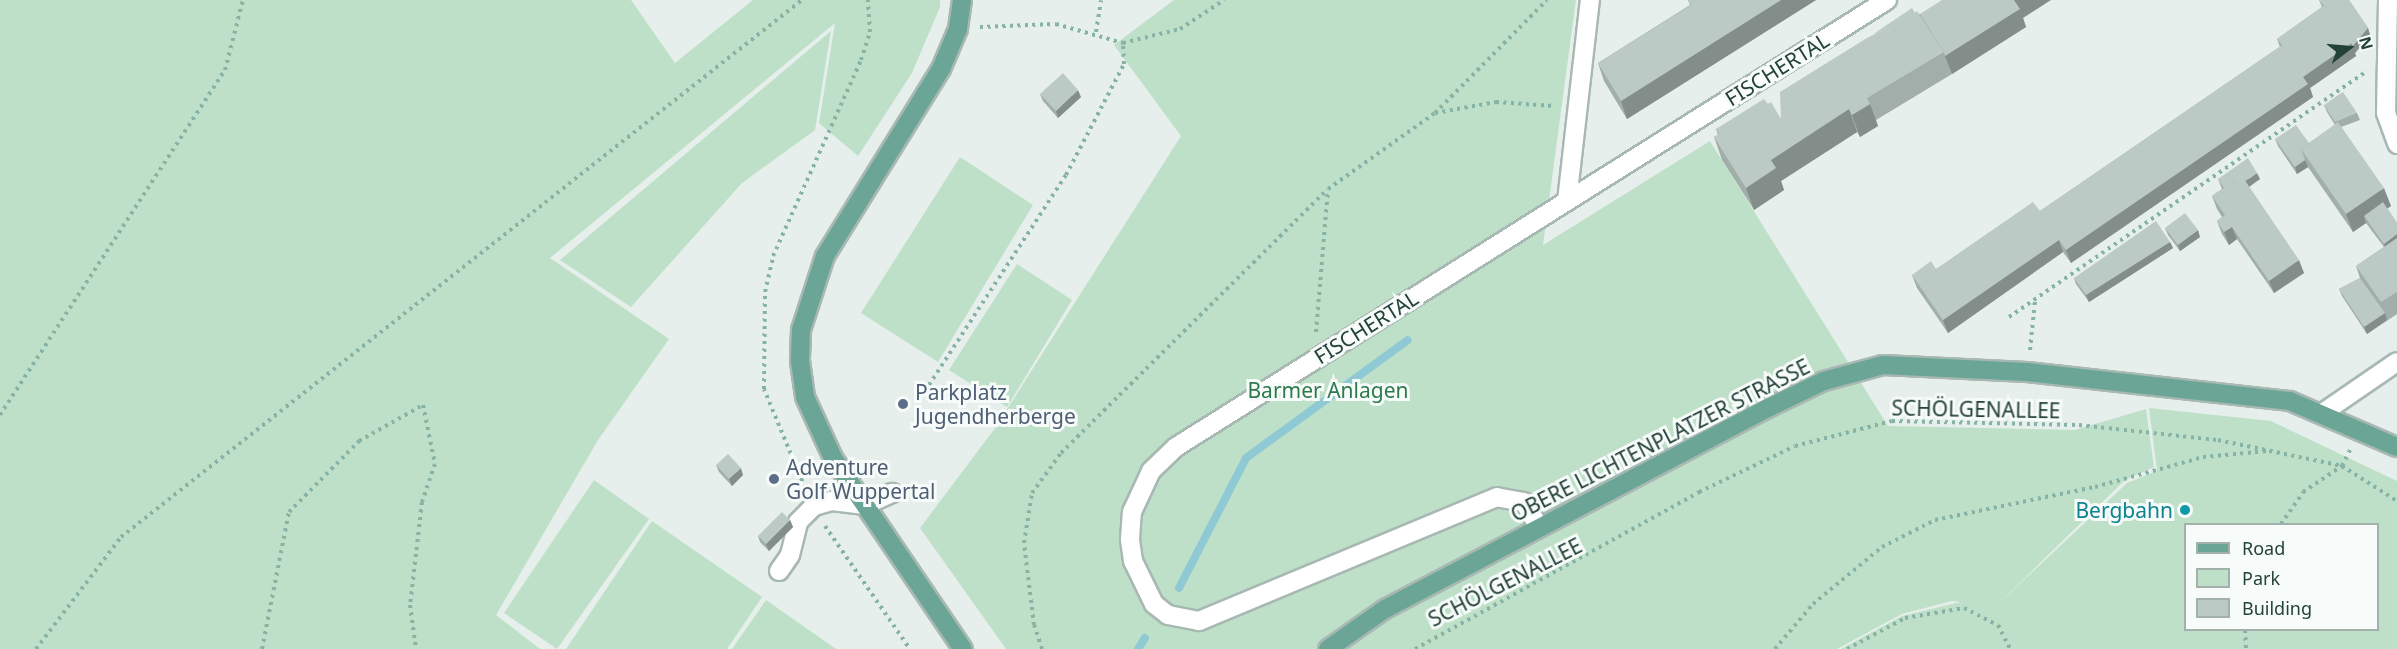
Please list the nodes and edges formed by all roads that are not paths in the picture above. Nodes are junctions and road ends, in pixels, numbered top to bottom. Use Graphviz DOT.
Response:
graph roads {
  1 [pos="962,0"];
  2 [pos="1590,0"];
  3 [pos="1887,0"];
  4 [pos="2388,0"];
  5 [pos="2397,144"];
  6 [pos="1567,201"];
  7 [pos="2397,362"];
  8 [pos="2324,412"];
  9 [pos="2397,447"];
  10 [pos="892,493"];
  11 [pos="865,505"];
  12 [pos="1539,527"];
  13 [pos="779,571"];
  14 [pos="963,649"];
  15 [pos="1328,649"];
  1 -- 11 [label="main road"];
  2 -- 6 [label="street"];
  3 -- 6 [label="street, FISCHERTAL"];
  4 -- 5 [label="street"];
  6 -- 12 [label="street, FISCHERTAL"];
  7 -- 8 [label="street"];
  8 -- 9 [label="main road, OBERE LICHTENPLATZER STRASSE"];
  8 -- 12 [label="main road, OBERE LICHTENPLATZER STRASSE"];
  10 -- 11 [label="street"];
  11 -- 13 [label="street"];
  11 -- 14 [label="main road"];
  12 -- 15 [label="main road, OBERE LICHTENPLATZER STRASSE"];
}
